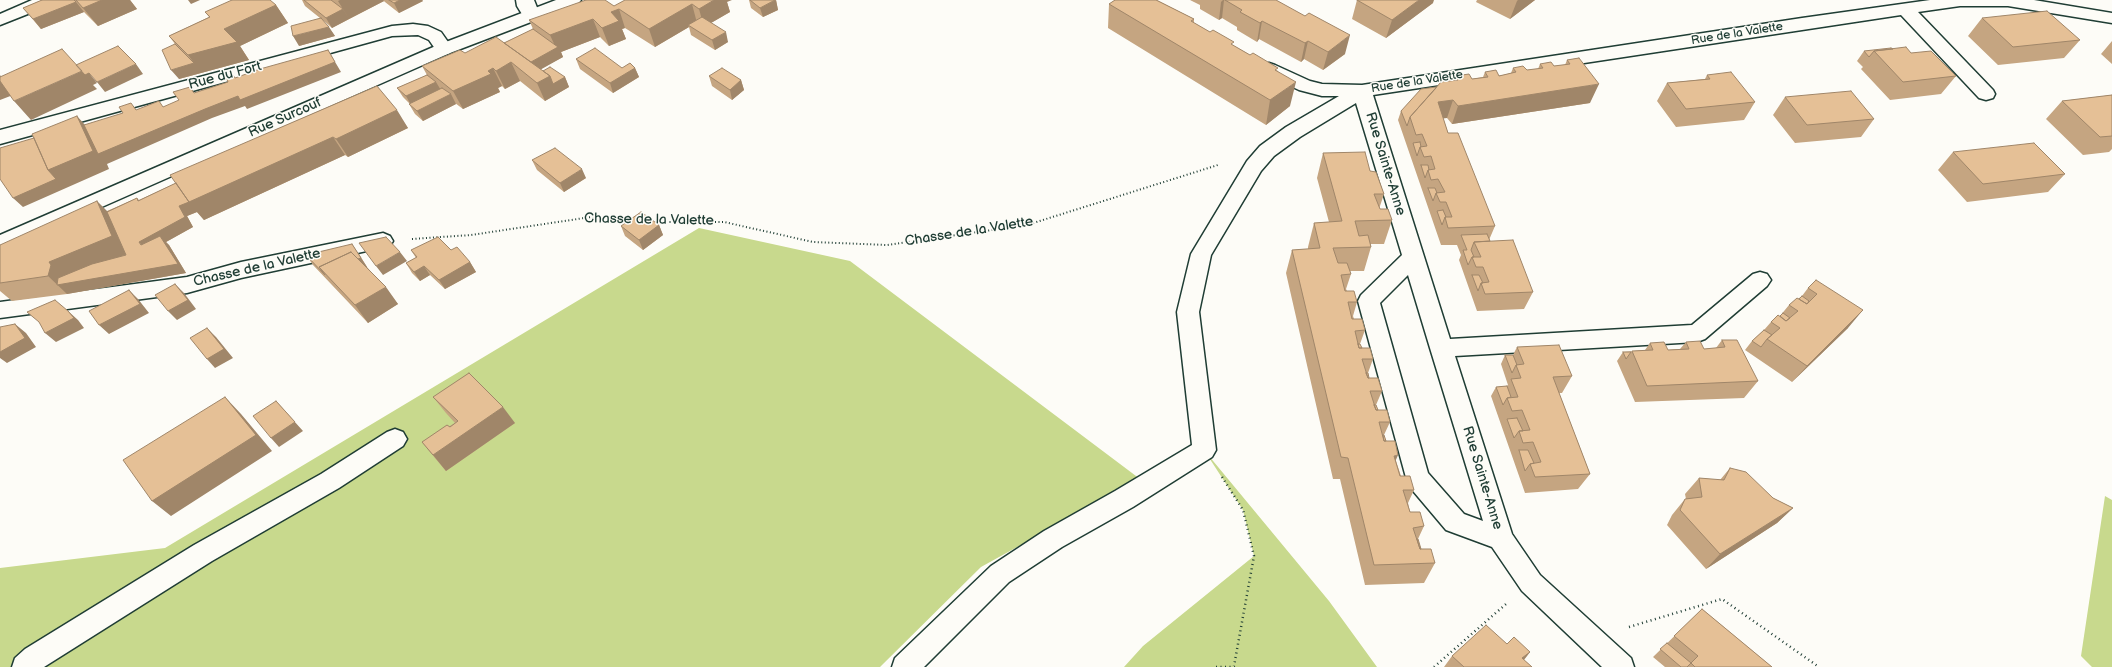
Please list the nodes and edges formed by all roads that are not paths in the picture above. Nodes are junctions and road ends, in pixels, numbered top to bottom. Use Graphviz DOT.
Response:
graph roads {
  1 [pos="47,0"];
  2 [pos="572,0"];
  3 [pos="528,7"];
  4 [pos="1904,8"];
  5 [pos="2112,18"];
  6 [pos="0,20"];
  7 [pos="444,48"];
  8 [pos="1252,58"];
  9 [pos="1362,91"];
  10 [pos="1986,94"];
  11 [pos="0,138"];
  12 [pos="383,241"];
  13 [pos="0,244"];
  14 [pos="1414,256"];
  15 [pos="1760,280"];
  16 [pos="0,310"];
  17 [pos="1441,348"];
  18 [pos="395,439"];
  19 [pos="1501,539"];
  20 [pos="25,667"];
  21 [pos="905,667"];
  22 [pos="1620,667"];
  1 -- 6 [label="street"];
  2 -- 3 [label="street, Rue Surcouf"];
  3 -- 7 [label="street, Rue Surcouf"];
  4 -- 5 [label="street, Rue de la Valette"];
  4 -- 9 [label="street, Rue de la Valette"];
  4 -- 10 [label="street"];
  7 -- 11 [label="street, Rue du Fort"];
  7 -- 13 [label="street, Rue Surcouf"];
  8 -- 9 [label="street"];
  9 -- 14 [label="street, Rue Sainte-Anne"];
  9 -- 21 [label="street"];
  12 -- 16 [label="street, Chasse de la Valette"];
  14 -- 17 [label="street, Rue Sainte-Anne"];
  14 -- 19 [label="street, Rue Sainte-Anne"];
  15 -- 17 [label="street"];
  17 -- 19 [label="street, Rue Sainte-Anne"];
  18 -- 20 [label="street"];
  19 -- 22 [label="street, Rue Sainte-Anne"];
}
